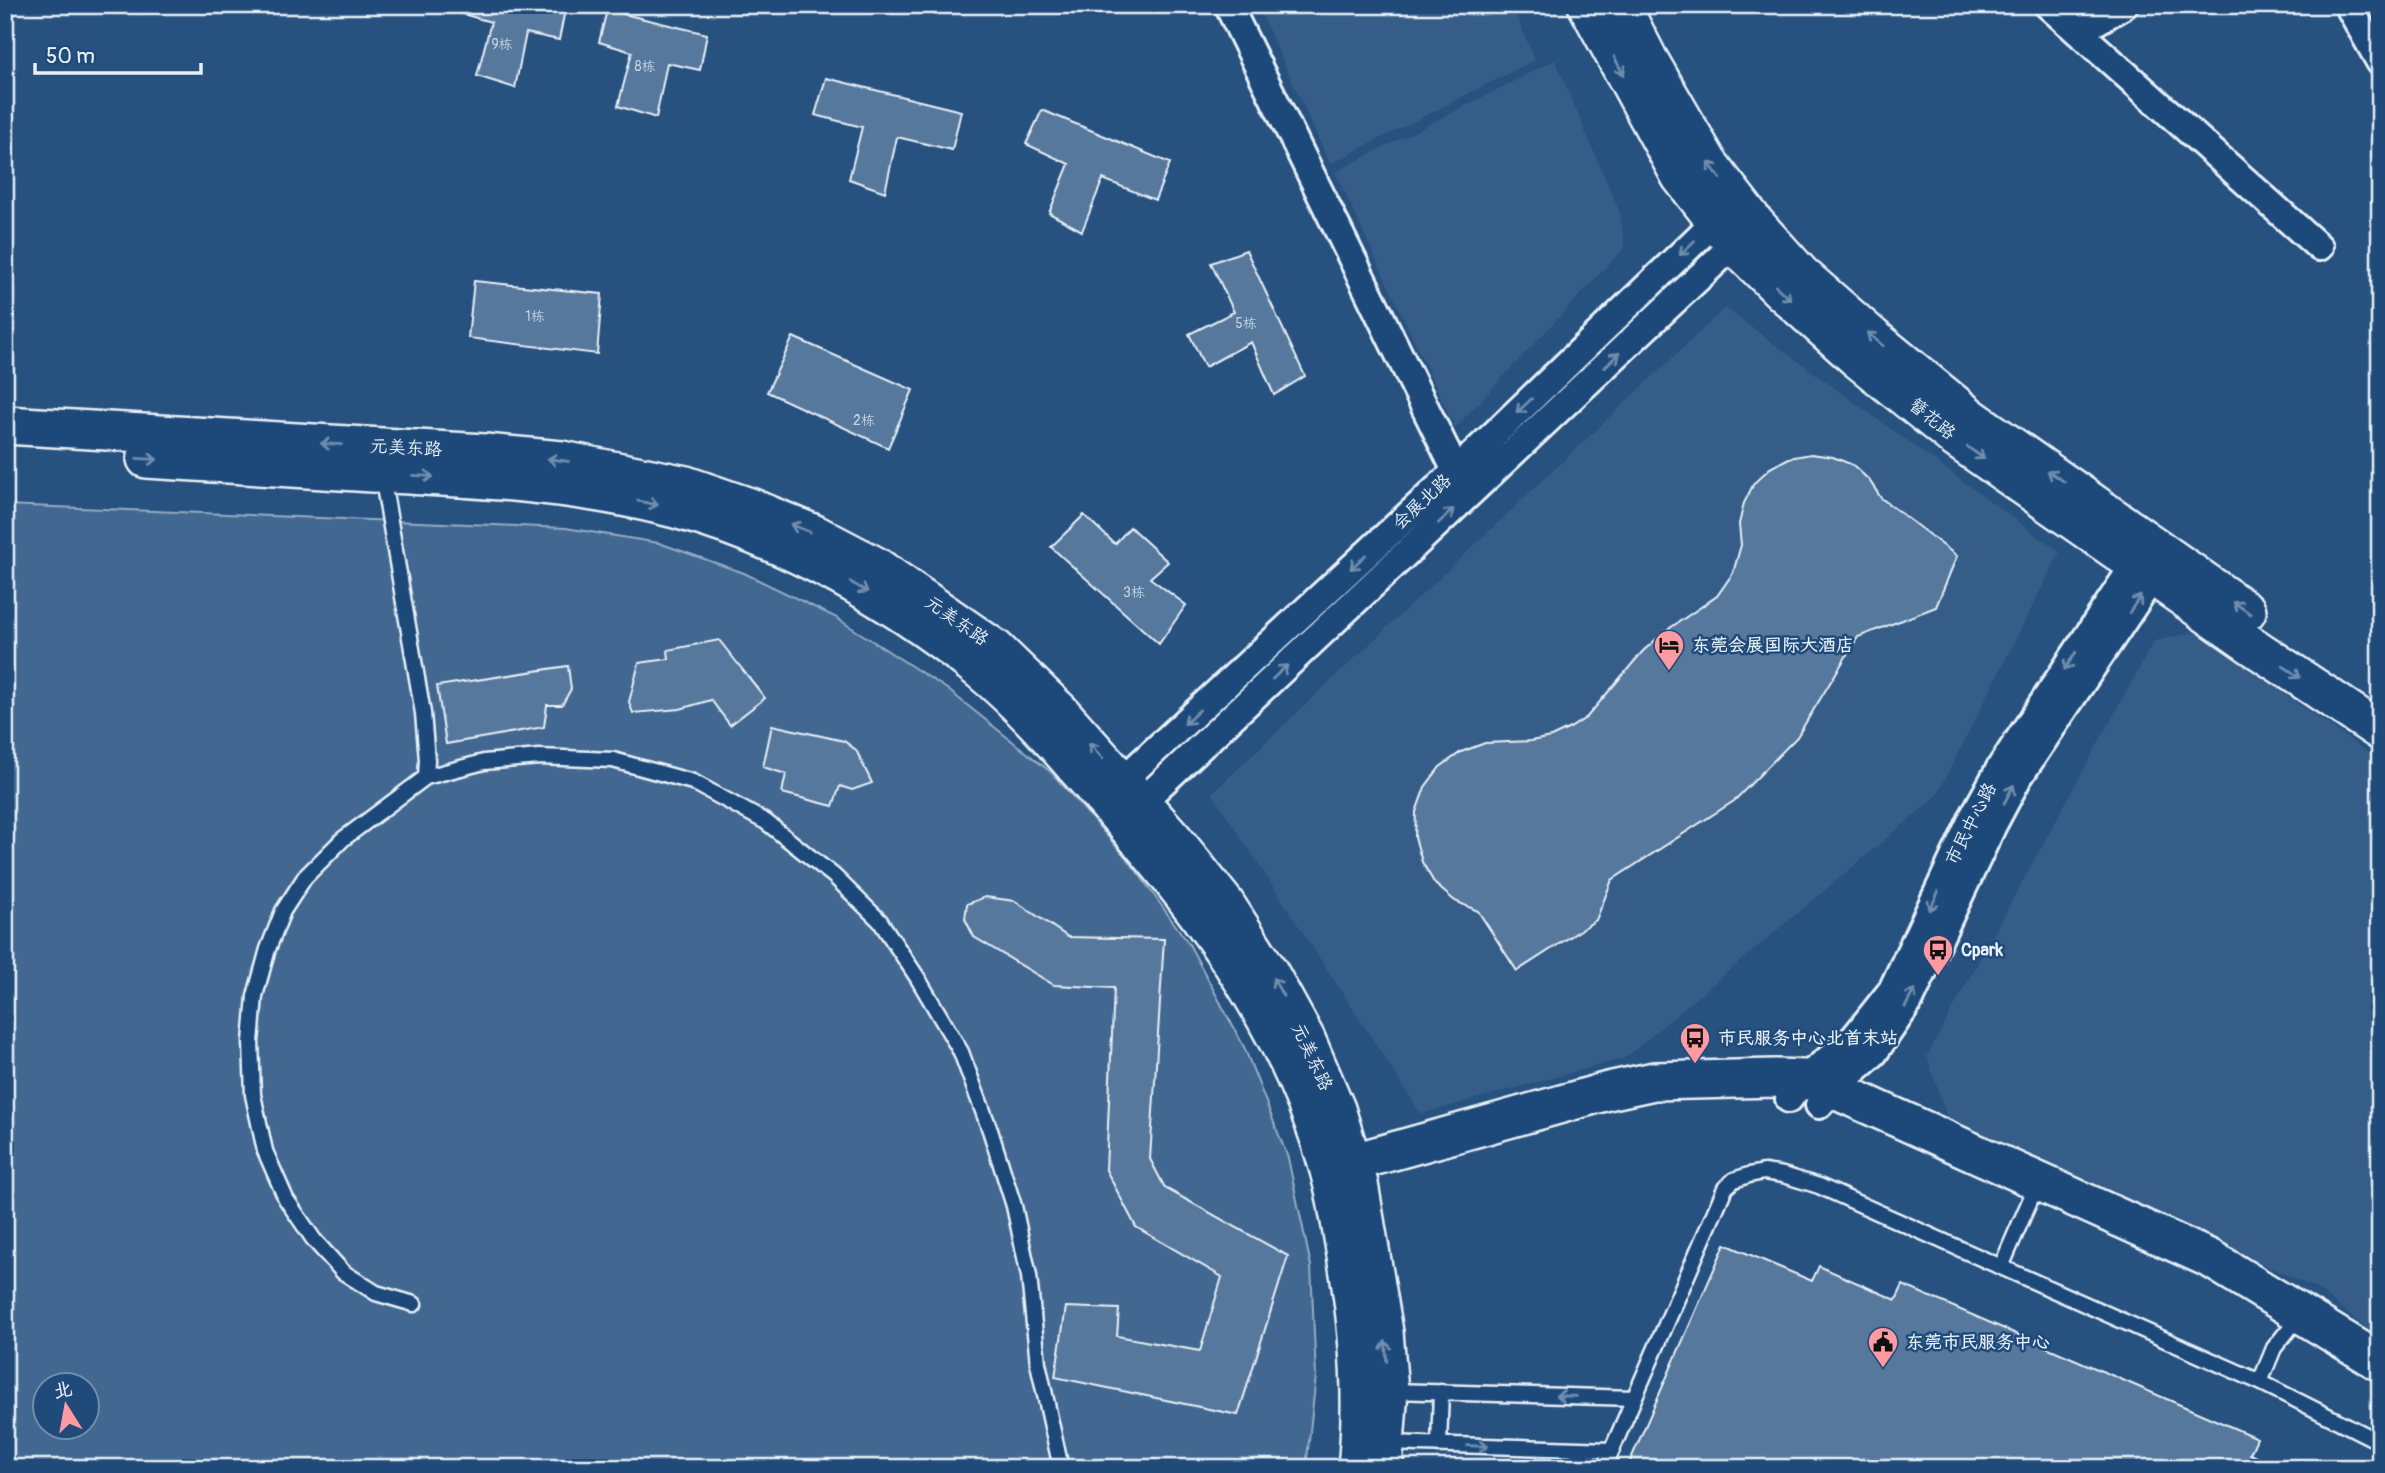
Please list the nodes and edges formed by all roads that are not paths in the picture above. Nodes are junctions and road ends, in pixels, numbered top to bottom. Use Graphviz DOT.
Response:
graph roads {
  1 [pos="1228,5"];
  2 [pos="1587,5"];
  3 [pos="1620,5"];
  4 [pos="2048,5"];
  5 [pos="2124,5"];
  6 [pos="2348,5"];
  7 [pos="2078,32"];
  8 [pos="2380,62"];
  9 [pos="1735,223"];
  10 [pos="2319,247"];
  11 [pos="5,425"];
  12 [pos="5,450"];
  13 [pos="1456,471"];
  14 [pos="382,473"];
  15 [pos="2151,559"];
  16 [pos="2380,701"];
  17 [pos="2380,731"];
  18 [pos="426,777"];
  19 [pos="1122,801"];
  20 [pos="1811,1093"];
  21 [pos="1343,1177"];
  22 [pos="2035,1190"];
  23 [pos="2001,1267"];
  24 [pos="414,1304"];
  25 [pos="2297,1320"];
  26 [pos="2380,1362"];
  27 [pos="2260,1382"];
  28 [pos="2380,1382"];
  29 [pos="1389,1391"];
  30 [pos="1441,1392"];
  31 [pos="1634,1398"];
  32 [pos="2380,1442"];
  33 [pos="1439,1445"];
  34 [pos="1612,1450"];
  35 [pos="1384,1456"];
  36 [pos="1061,1468"];
  37 [pos="1357,1468"];
  38 [pos="1604,1468"];
  1 -- 13 [label="street"];
  2 -- 9 [label="street, 簪花路, one-way"];
  9 -- 3 [label="street, 簪花路, one-way"];
  4 -- 7 [label="street"];
  5 -- 7 [label="street"];
  6 -- 8 [label="street"];
  7 -- 10 [label="street"];
  9 -- 13 [label="street, 会展北路, one-way"];
  9 -- 15 [label="street, 簪花路"];
  19 -- 9 [label="street, 会展北路, one-way"];
  19 -- 11 [label="street, 元美东路, one-way"];
  12 -- 14 [label="street, 元美东路, one-way"];
  13 -- 19 [label="street, 会展北路, one-way"];
  14 -- 18 [label="lane"];
  14 -- 19 [label="street, 元美东路, one-way"];
  16 -- 15 [label="street, 簪花路, one-way"];
  15 -- 17 [label="street, 簪花路, one-way"];
  15 -- 20 [label="street, 市民中心路"];
  18 -- 24 [label="lane"];
  18 -- 36 [label="lane"];
  19 -- 21 [label="street, 元美东路"];
  20 -- 21 [label="street"];
  20 -- 22 [label="street"];
  29 -- 21 [label="street, 元美东路, one-way"];
  21 -- 37 [label="street, 元美东路"];
  22 -- 23 [label="lane"];
  22 -- 25 [label="street"];
  23 -- 27 [label="lane"];
  23 -- 31 [label="lane"];
  25 -- 26 [label="street"];
  25 -- 27 [label="lane"];
  25 -- 28 [label="street"];
  27 -- 32 [label="lane"];
  29 -- 30 [label="lane"];
  29 -- 35 [label="street, 元美东路"];
  31 -- 30 [label="lane, one-way"];
  30 -- 33 [label="lane"];
  31 -- 34 [label="lane"];
  33 -- 34 [label="lane, one-way"];
  33 -- 35 [label="lane"];
  34 -- 38 [label="lane"];
}
